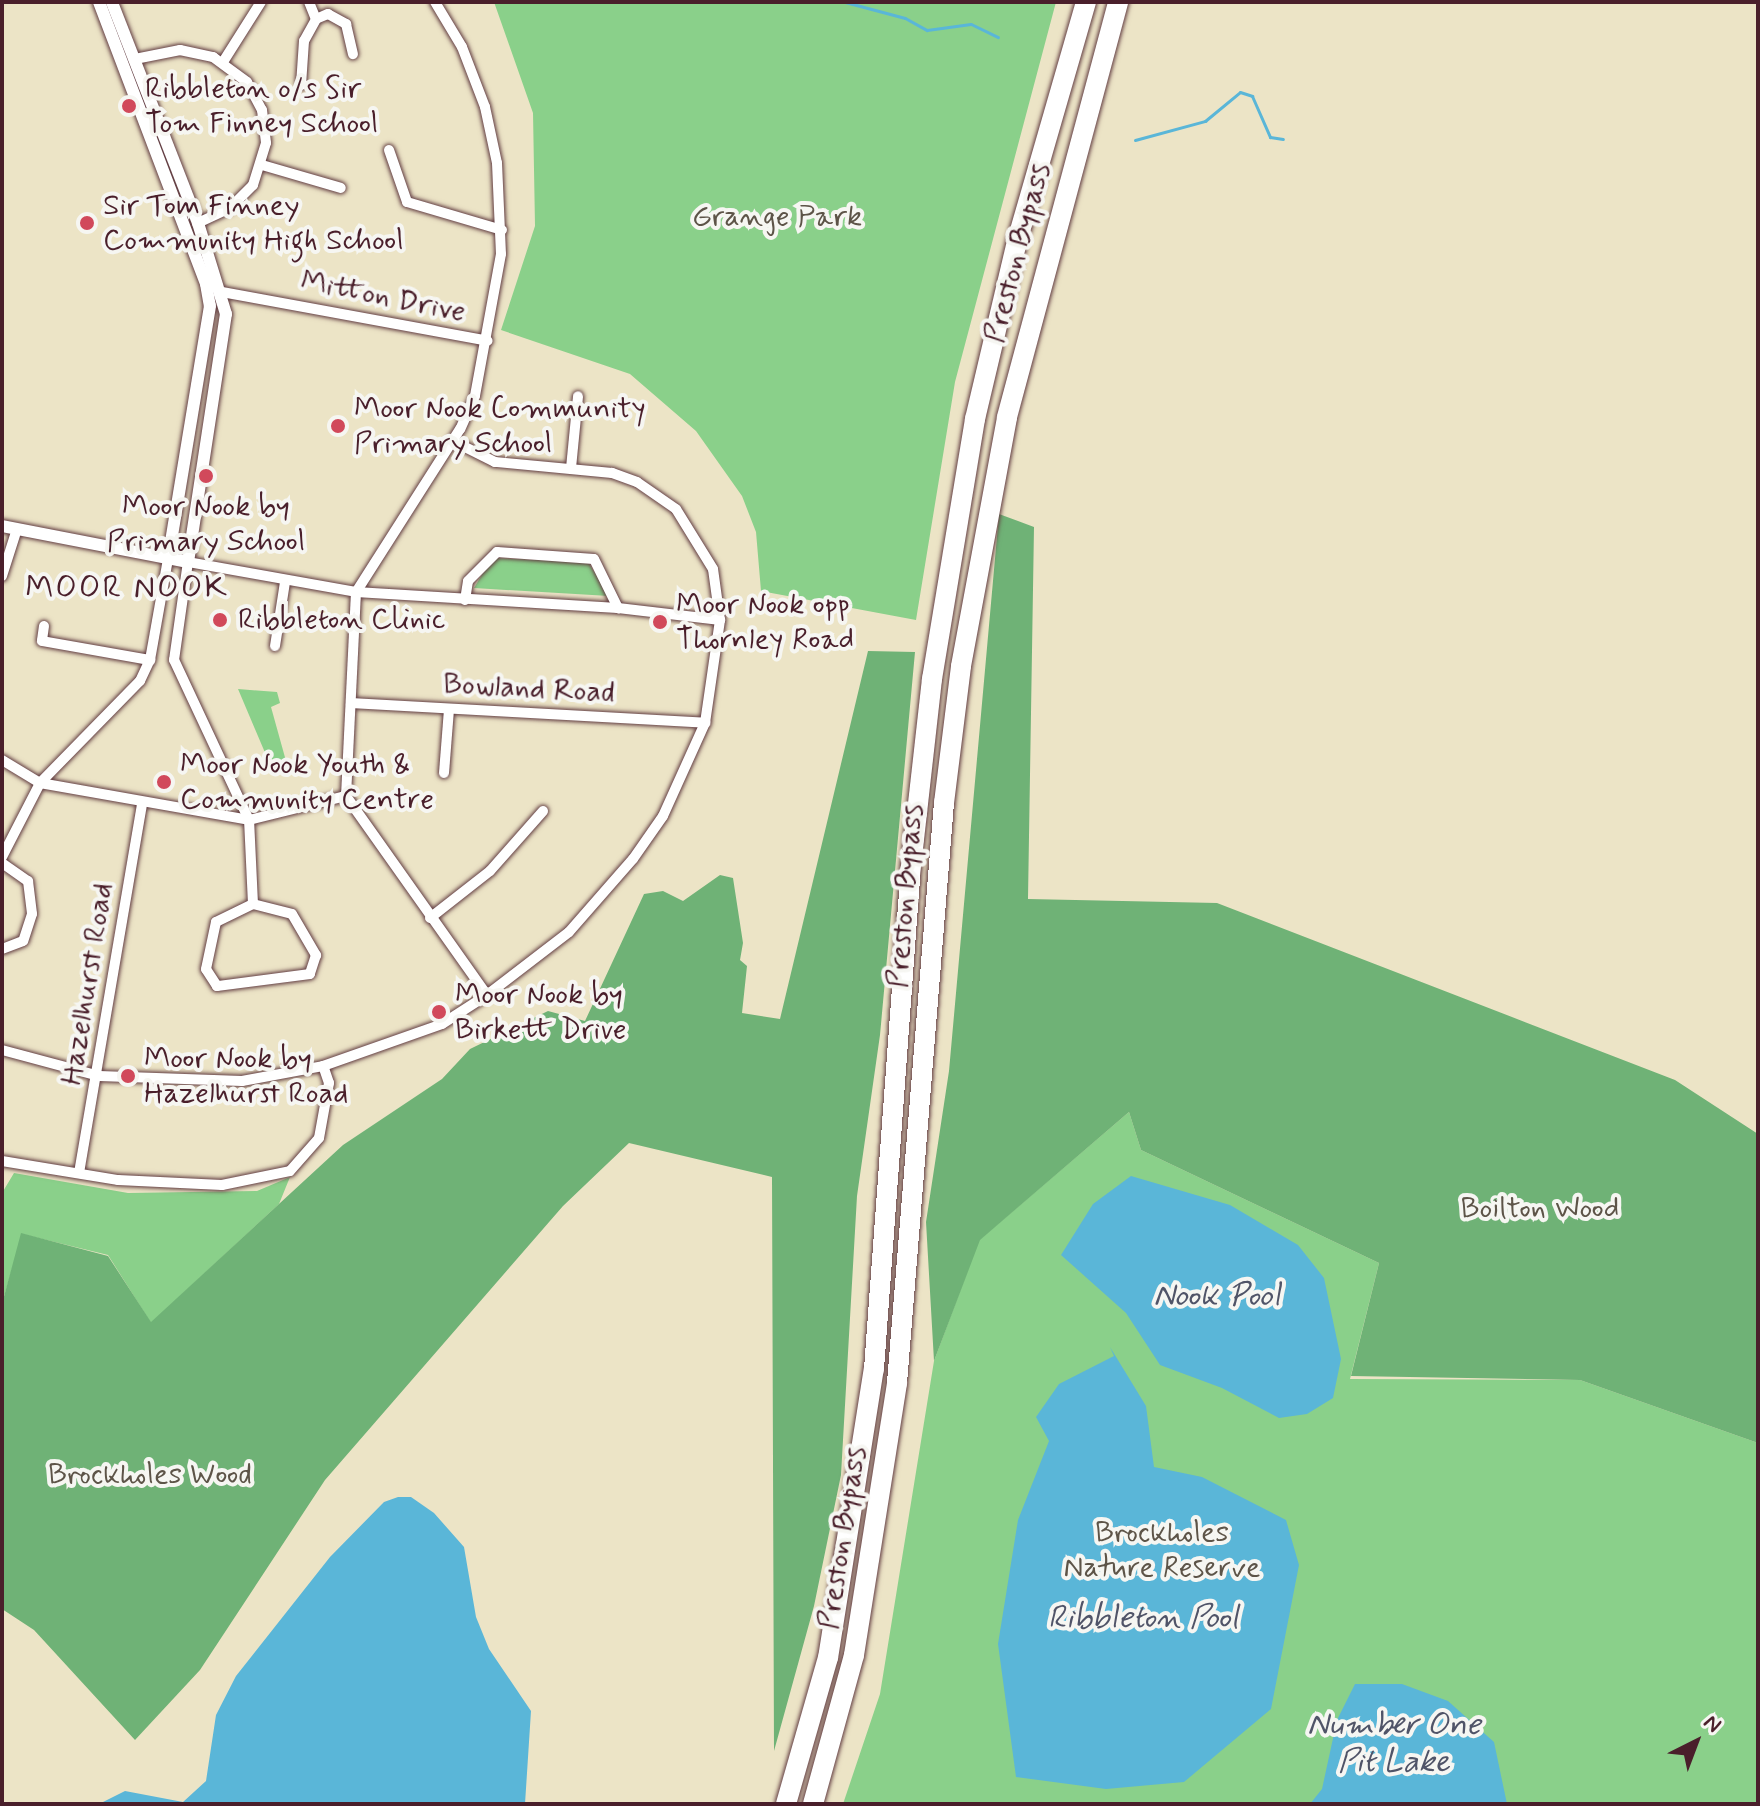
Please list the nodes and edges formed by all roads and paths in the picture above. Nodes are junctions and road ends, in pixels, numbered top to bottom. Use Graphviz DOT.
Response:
graph roads {
  1 [pos="99,2"];
  2 [pos="112,2"];
  3 [pos="261,2"];
  4 [pos="309,2"];
  5 [pos="435,2"];
  6 [pos="1086,2"];
  7 [pos="1118,2"];
  8 [pos="316,19"];
  9 [pos="353,54"];
  10 [pos="135,59"];
  11 [pos="223,62"];
  12 [pos="122,64"];
  13 [pos="301,85"];
  14 [pos="166,140"];
  15 [pos="152,146"];
  16 [pos="389,150"];
  17 [pos="262,165"];
  18 [pos="341,188"];
  19 [pos="192,226"];
  20 [pos="502,230"];
  21 [pos="222,292"];
  22 [pos="208,295"];
  23 [pos="488,341"];
  24 [pos="578,396"];
  25 [pos="453,441"];
  26 [pos="571,468"];
  27 [pos="2,526"];
  28 [pos="17,529"];
  29 [pos="168,559"];
  30 [pos="188,562"];
  31 [pos="2,576"];
  32 [pos="285,582"];
  33 [pos="356,592"];
  34 [pos="465,600"];
  35 [pos="618,608"];
  36 [pos="720,620"];
  37 [pos="44,626"];
  38 [pos="275,646"];
  39 [pos="150,660"];
  40 [pos="351,703"];
  41 [pos="449,710"];
  42 [pos="705,723"];
  43 [pos="2,760"];
  44 [pos="444,773"];
  45 [pos="40,783"];
  46 [pos="346,796"];
  47 [pos="142,803"];
  48 [pos="543,811"];
  49 [pos="249,820"];
  50 [pos="2,857"];
  51 [pos="2,863"];
  52 [pos="253,904"];
  53 [pos="430,918"];
  54 [pos="2,949"];
  55 [pos="487,995"];
  56 [pos="2,1050"];
  57 [pos="323,1066"];
  58 [pos="99,1076"];
  59 [pos="4,1165"];
  60 [pos="79,1173"];
  61 [pos="786,1804"];
  62 [pos="813,1804"];
  1 -- 12 [label="street"];
  2 -- 10 [label="street"];
  3 -- 11 [label="street"];
  4 -- 8 [label="street"];
  5 -- 20 [label="street"];
  6 -- 61 [label="highway, Preston Bypass"];
  7 -- 62 [label="highway, Preston Bypass"];
  8 -- 9 [label="street"];
  8 -- 13 [label="street"];
  10 -- 11 [label="street"];
  10 -- 12 [label="street"];
  10 -- 14 [label="street"];
  11 -- 17 [label="street"];
  12 -- 15 [label="street"];
  14 -- 15 [label="street"];
  14 -- 19 [label="street"];
  15 -- 19 [label="street"];
  16 -- 20 [label="street"];
  17 -- 18 [label="street"];
  17 -- 19 [label="street"];
  19 -- 21 [label="street"];
  19 -- 22 [label="street"];
  20 -- 23 [label="street"];
  21 -- 22 [label="street"];
  21 -- 23 [label="street, Mitton Drive"];
  21 -- 30 [label="street"];
  22 -- 29 [label="street"];
  23 -- 25 [label="street"];
  24 -- 26 [label="street"];
  25 -- 26 [label="street"];
  25 -- 33 [label="street"];
  26 -- 36 [label="street"];
  27 -- 28 [label="street"];
  28 -- 29 [label="street"];
  28 -- 31 [label="street"];
  29 -- 30 [label="street"];
  29 -- 39 [label="street"];
  30 -- 32 [label="street"];
  30 -- 49 [label="street"];
  32 -- 33 [label="street"];
  32 -- 38 [label="street"];
  33 -- 34 [label="street"];
  33 -- 40 [label="street"];
  34 -- 35 [label="street"];
  34 -- 35 [label="street"];
  35 -- 36 [label="street"];
  36 -- 42 [label="street"];
  37 -- 39 [label="street"];
  39 -- 45 [label="street"];
  40 -- 41 [label="street, Bowland Road"];
  40 -- 46 [label="street"];
  41 -- 42 [label="street, Bowland Road"];
  41 -- 44 [label="street"];
  42 -- 55 [label="street"];
  43 -- 45 [label="street"];
  45 -- 47 [label="street"];
  45 -- 50 [label="street"];
  46 -- 49 [label="street"];
  46 -- 53 [label="street"];
  47 -- 49 [label="street"];
  47 -- 58 [label="street, Hazelhurst Road"];
  48 -- 53 [label="street"];
  49 -- 52 [label="street"];
  51 -- 54 [label="street"];
  52 -- 52 [label="street"];
  53 -- 55 [label="street"];
  55 -- 57 [label="street"];
  56 -- 58 [label="street"];
  57 -- 58 [label="street"];
  57 -- 60 [label="street"];
  58 -- 60 [label="street, Hazelhurst Road"];
  59 -- 60 [label="street"];
}
